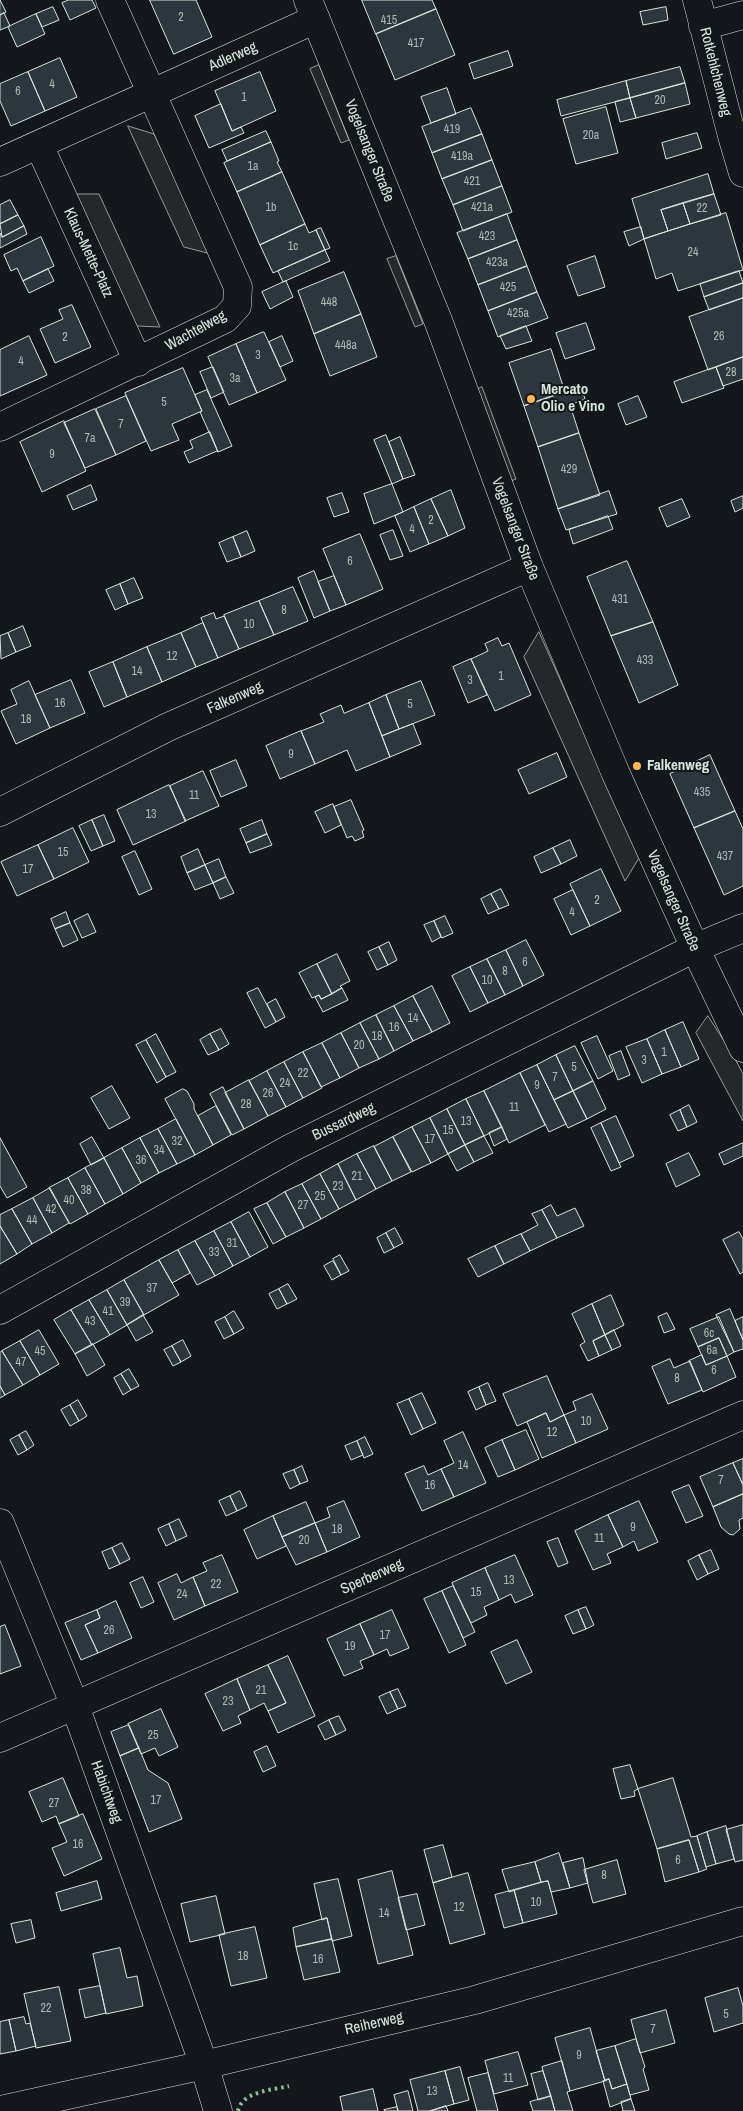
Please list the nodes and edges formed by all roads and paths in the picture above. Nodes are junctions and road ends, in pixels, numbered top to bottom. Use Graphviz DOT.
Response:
graph roads {
  1 [pos="110,0"];
  2 [pos="698,0"];
  3 [pos="312,10"];
  4 [pos="743,15"];
  5 [pos="703,26"];
  6 [pos="150,94"];
  7 [pos="39,145"];
  8 [pos="0,162"];
  9 [pos="743,173"];
  10 [pos="138,362"];
  11 [pos="0,427"];
  12 [pos="529,567"];
  13 [pos="0,812"];
  14 [pos="743,928"];
  15 [pos="695,948"];
  16 [pos="743,1048"];
  17 [pos="0,1310"];
  18 [pos="743,1415"];
  19 [pos="0,1523"];
  20 [pos="75,1706"];
  21 [pos="0,1738"];
  22 [pos="743,1922"];
  23 [pos="204,2065"];
  24 [pos="0,2110"];
  25 [pos="218,2111"];
  1 -- 6 [label="street"];
  2 -- 5 [label="street, Rotkehlchenweg"];
  3 -- 6 [label="street, Adlerweg"];
  3 -- 12 [label="street, Vogelsanger Straße"];
  4 -- 5 [label="street"];
  5 -- 9 [label="street, Rotkehlchenweg"];
  6 -- 7 [label="street, Adlerweg"];
  6 -- 10 [label="street, Wachtelweg"];
  7 -- 8 [label="street, Adlerweg"];
  7 -- 10 [label="street, Klaus-Mette-Platz"];
  10 -- 11 [label="street, Wachtelweg"];
  12 -- 13 [label="street, Falkenweg"];
  12 -- 15 [label="street, Vogelsanger Straße"];
  14 -- 15 [label="street, Bussardweg"];
  15 -- 16 [label="street, Vogelsanger Straße"];
  15 -- 17 [label="street, Bussardweg"];
  18 -- 20 [label="street, Sperberweg"];
  19 -- 20 [label="street, Habichtweg"];
  20 -- 21 [label="street, Sperberweg"];
  20 -- 23 [label="street, Habichtweg"];
  22 -- 23 [label="street, Reiherweg"];
  23 -- 24 [label="street, Reiherweg"];
  23 -- 25 [label="street, Habichtweg"];
}
